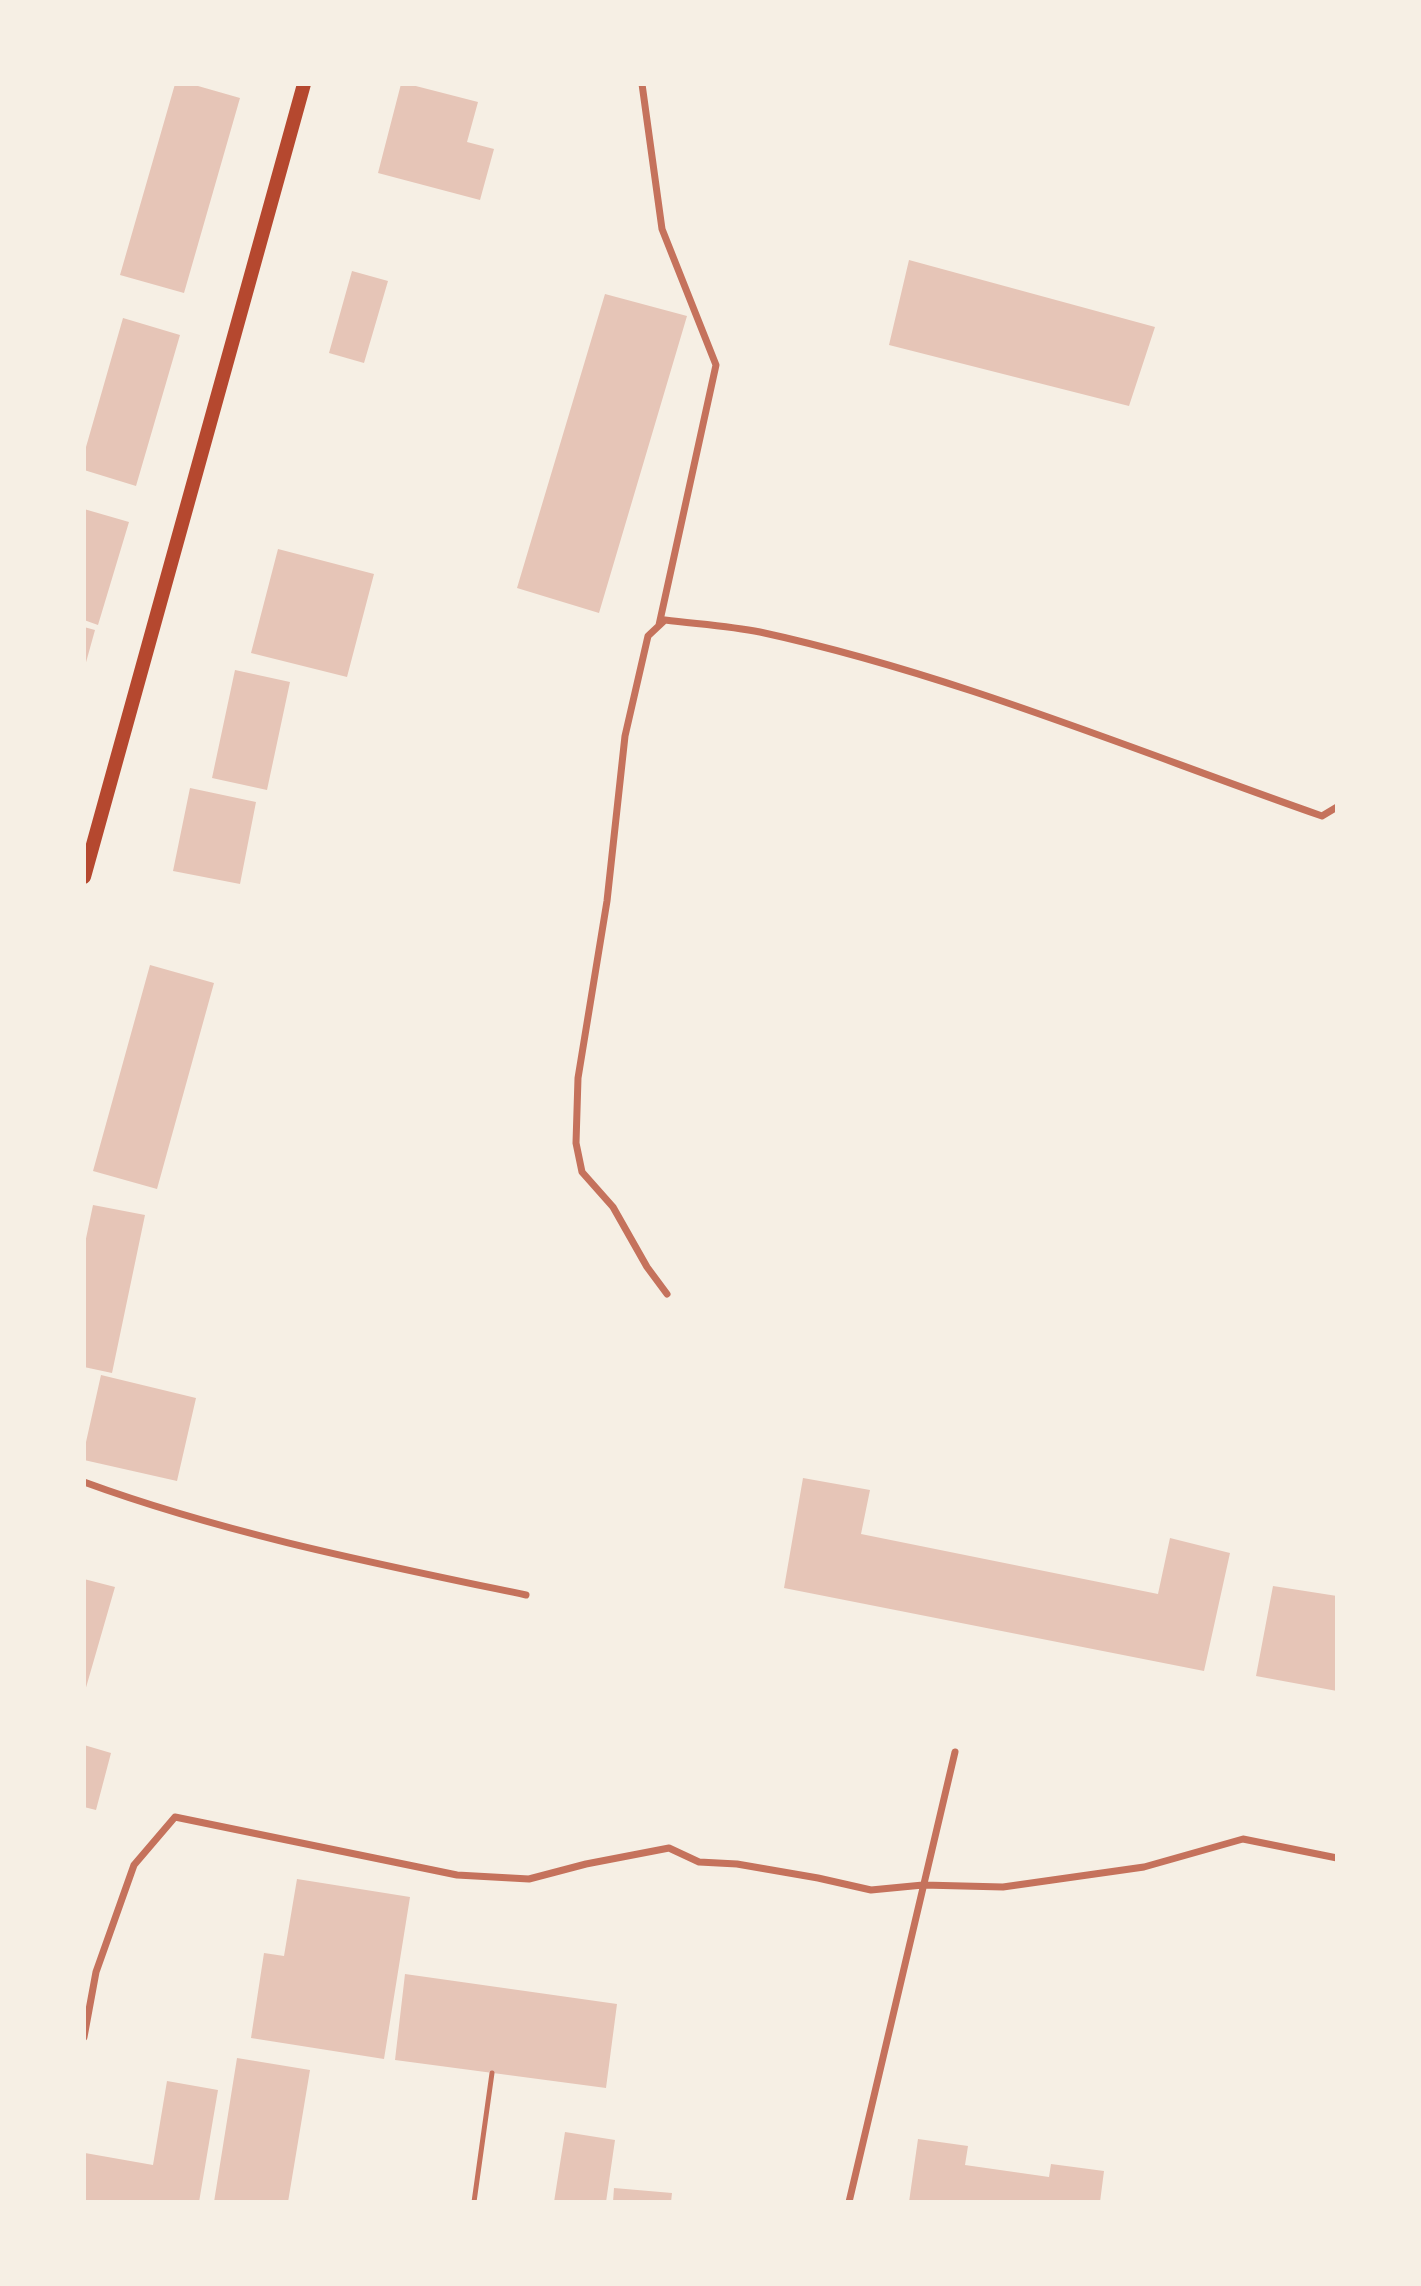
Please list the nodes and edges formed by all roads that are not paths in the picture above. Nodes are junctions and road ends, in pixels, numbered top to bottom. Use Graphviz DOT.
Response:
graph roads {
  1 [pos="304,84"];
  2 [pos="642,84"];
  3 [pos="659,626"];
  4 [pos="1337,807"];
  5 [pos="84,877"];
  6 [pos="667,1294"];
  7 [pos="84,1482"];
  8 [pos="526,1595"];
  9 [pos="955,1752"];
  10 [pos="1337,1858"];
  11 [pos="923,1885"];
  12 [pos="84,2037"];
  13 [pos="492,2073"];
  14 [pos="474,2202"];
  15 [pos="849,2202"];
  1 -- 5 [label="main road"];
  2 -- 3 [label="street"];
  3 -- 4 [label="street"];
  3 -- 6 [label="street"];
  7 -- 8 [label="street"];
  9 -- 11 [label="street"];
  10 -- 11 [label="street"];
  11 -- 12 [label="street"];
  11 -- 15 [label="street"];
  13 -- 14 [label="lane"];
}
